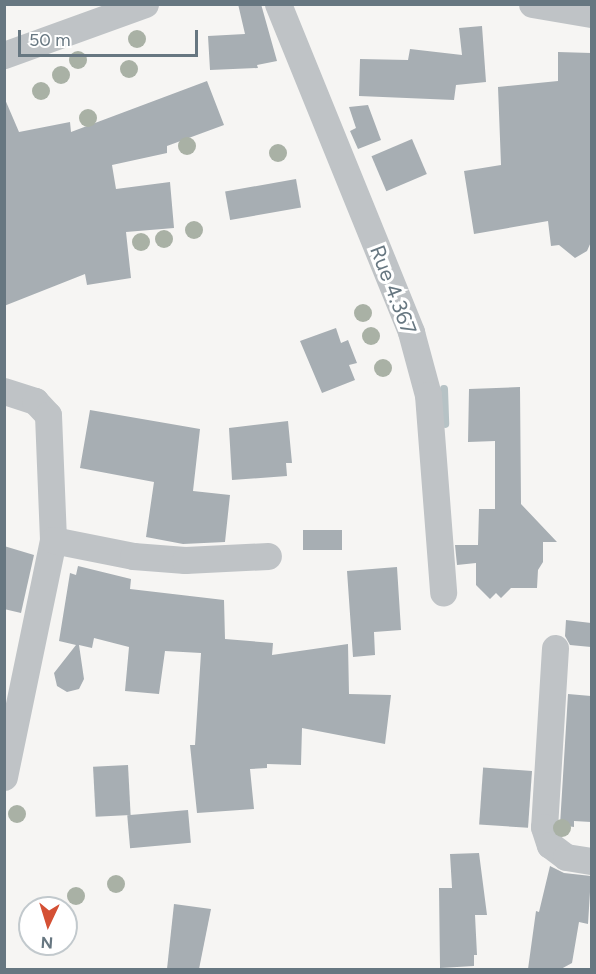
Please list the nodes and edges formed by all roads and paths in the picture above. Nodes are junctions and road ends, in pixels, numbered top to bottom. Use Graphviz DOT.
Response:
graph roads {
  1 [pos="146,4"];
  2 [pos="278,4"];
  3 [pos="531,4"];
  4 [pos="591,14"];
  5 [pos="4,55"];
  6 [pos="4,391"];
  7 [pos="53,540"];
  8 [pos="268,556"];
  9 [pos="443,592"];
  10 [pos="555,648"];
  11 [pos="4,777"];
  12 [pos="591,861"];
  1 -- 5 [label="street"];
  2 -- 9 [label="street, Rue 4.367"];
  3 -- 4 [label="street"];
  6 -- 7 [label="street"];
  7 -- 8 [label="street"];
  7 -- 11 [label="street"];
  10 -- 12 [label="street"];
}
